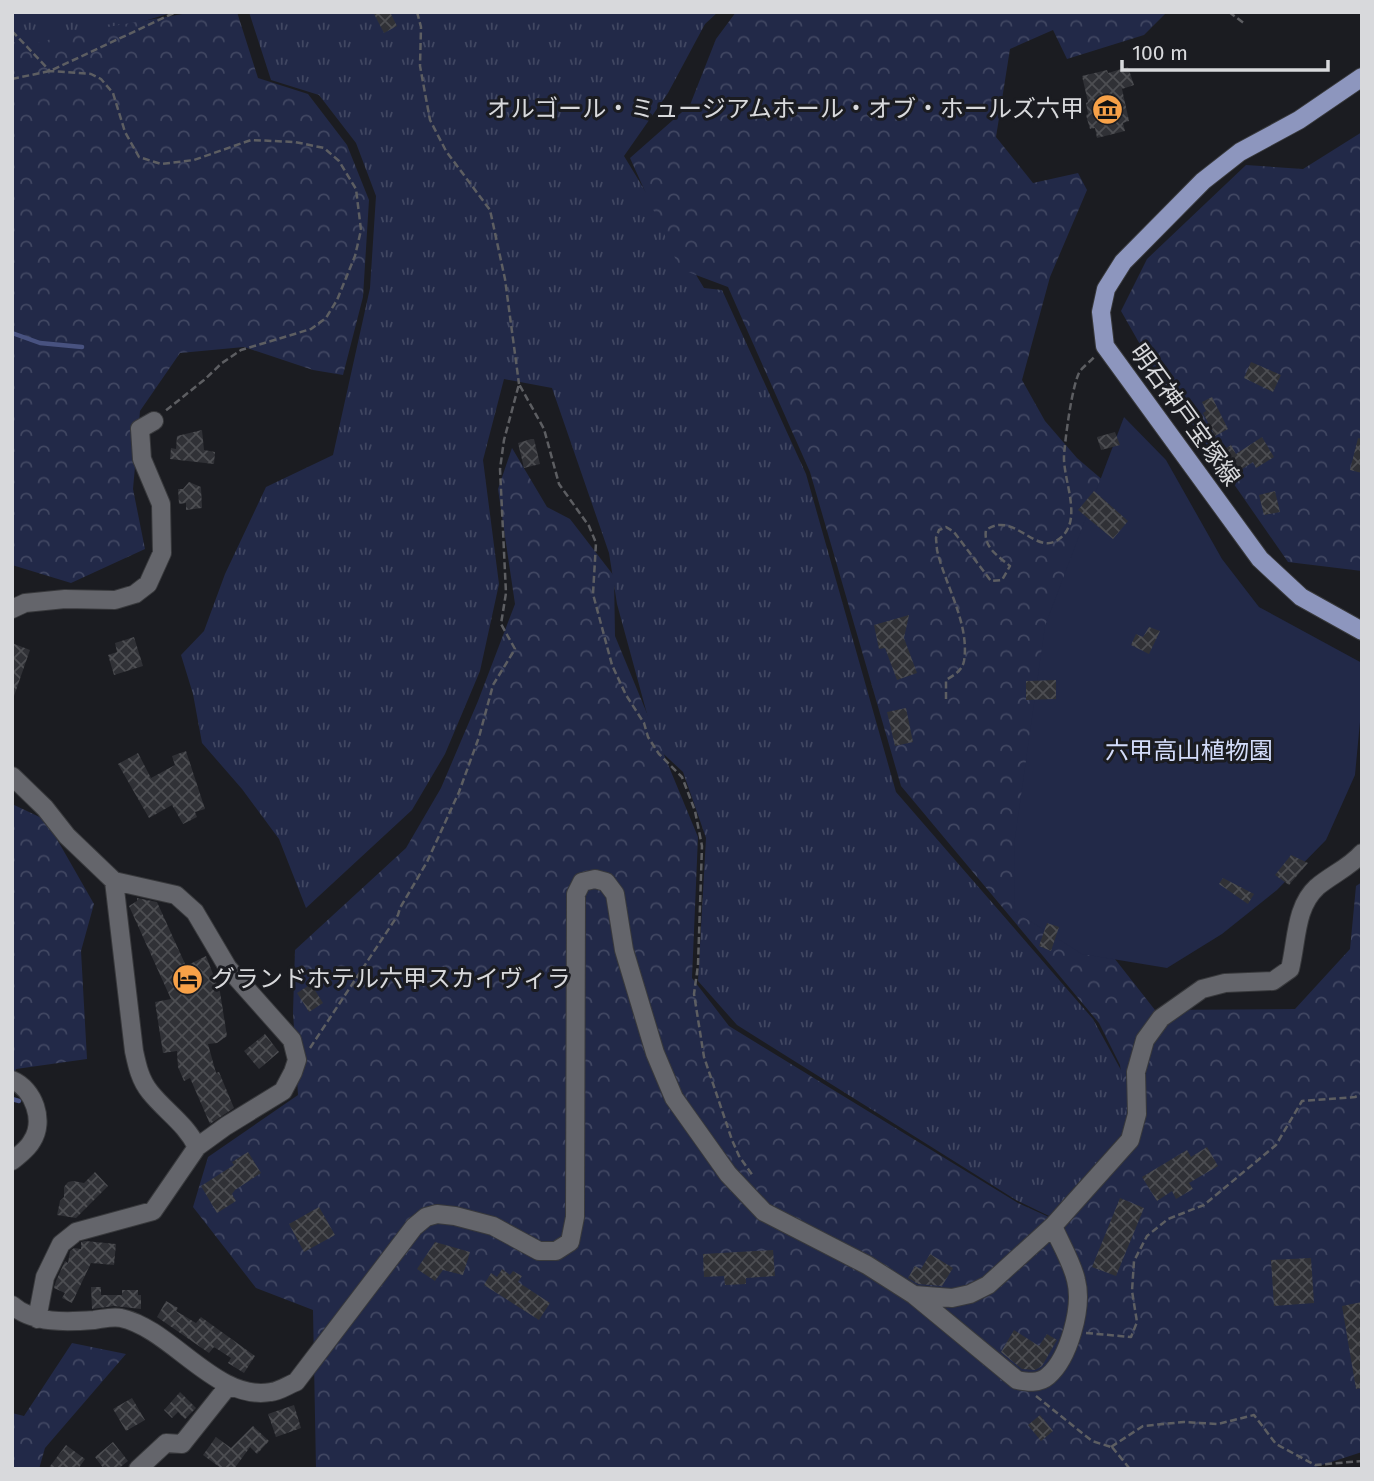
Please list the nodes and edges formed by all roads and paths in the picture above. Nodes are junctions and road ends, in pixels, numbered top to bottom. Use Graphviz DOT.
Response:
graph roads {
  1 [pos="176,12"];
  2 [pos="417,12"];
  3 [pos="1229,12"];
  4 [pos="1245,24"];
  5 [pos="12,31"];
  6 [pos="50,71"];
  7 [pos="1362,77"];
  8 [pos="12,79"];
  9 [pos="1105,346"];
  10 [pos="519,384"];
  11 [pos="154,421"];
  12 [pos="12,609"];
  13 [pos="1362,631"];
  14 [pos="946,699"];
  15 [pos="12,776"];
  16 [pos="1362,853"];
  17 [pos="114,881"];
  18 [pos="297,1060"];
  19 [pos="12,1080"];
  20 [pos="1362,1094"];
  21 [pos="197,1147"];
  22 [pos="12,1161"];
  23 [pos="758,1181"];
  24 [pos="1053,1226"];
  25 [pos="914,1295"];
  26 [pos="12,1305"];
  27 [pos="37,1319"];
  28 [pos="1073,1332"];
  29 [pos="1017,1380"];
  30 [pos="229,1385"];
  31 [pos="1111,1447"];
  32 [pos="1362,1461"];
  33 [pos="138,1469"];
  34 [pos="1130,1469"];
  1 -- 6 [label="path"];
  2 -- 10 [label="path"];
  3 -- 4 [label="path"];
  5 -- 6 [label="path"];
  6 -- 8 [label="path"];
  6 -- 11 [label="path"];
  7 -- 9 [label="main road, 明石神戸宝塚線"];
  9 -- 13 [label="main road, 明石神戸宝塚線"];
  9 -- 14 [label="path"];
  10 -- 18 [label="path"];
  10 -- 23 [label="path"];
  11 -- 12 [label="street"];
  15 -- 17 [label="street"];
  16 -- 24 [label="street"];
  17 -- 18 [label="street"];
  17 -- 21 [label="street"];
  18 -- 21 [label="street"];
  19 -- 22 [label="street"];
  20 -- 28 [label="path"];
  21 -- 27 [label="street"];
  24 -- 25 [label="street"];
  24 -- 28 [label="street"];
  25 -- 29 [label="street"];
  25 -- 30 [label="street"];
  26 -- 27 [label="street"];
  27 -- 30 [label="street"];
  28 -- 29 [label="street"];
  29 -- 31 [label="path"];
  30 -- 33 [label="street"];
  31 -- 32 [label="path"];
  31 -- 34 [label="path"];
}
